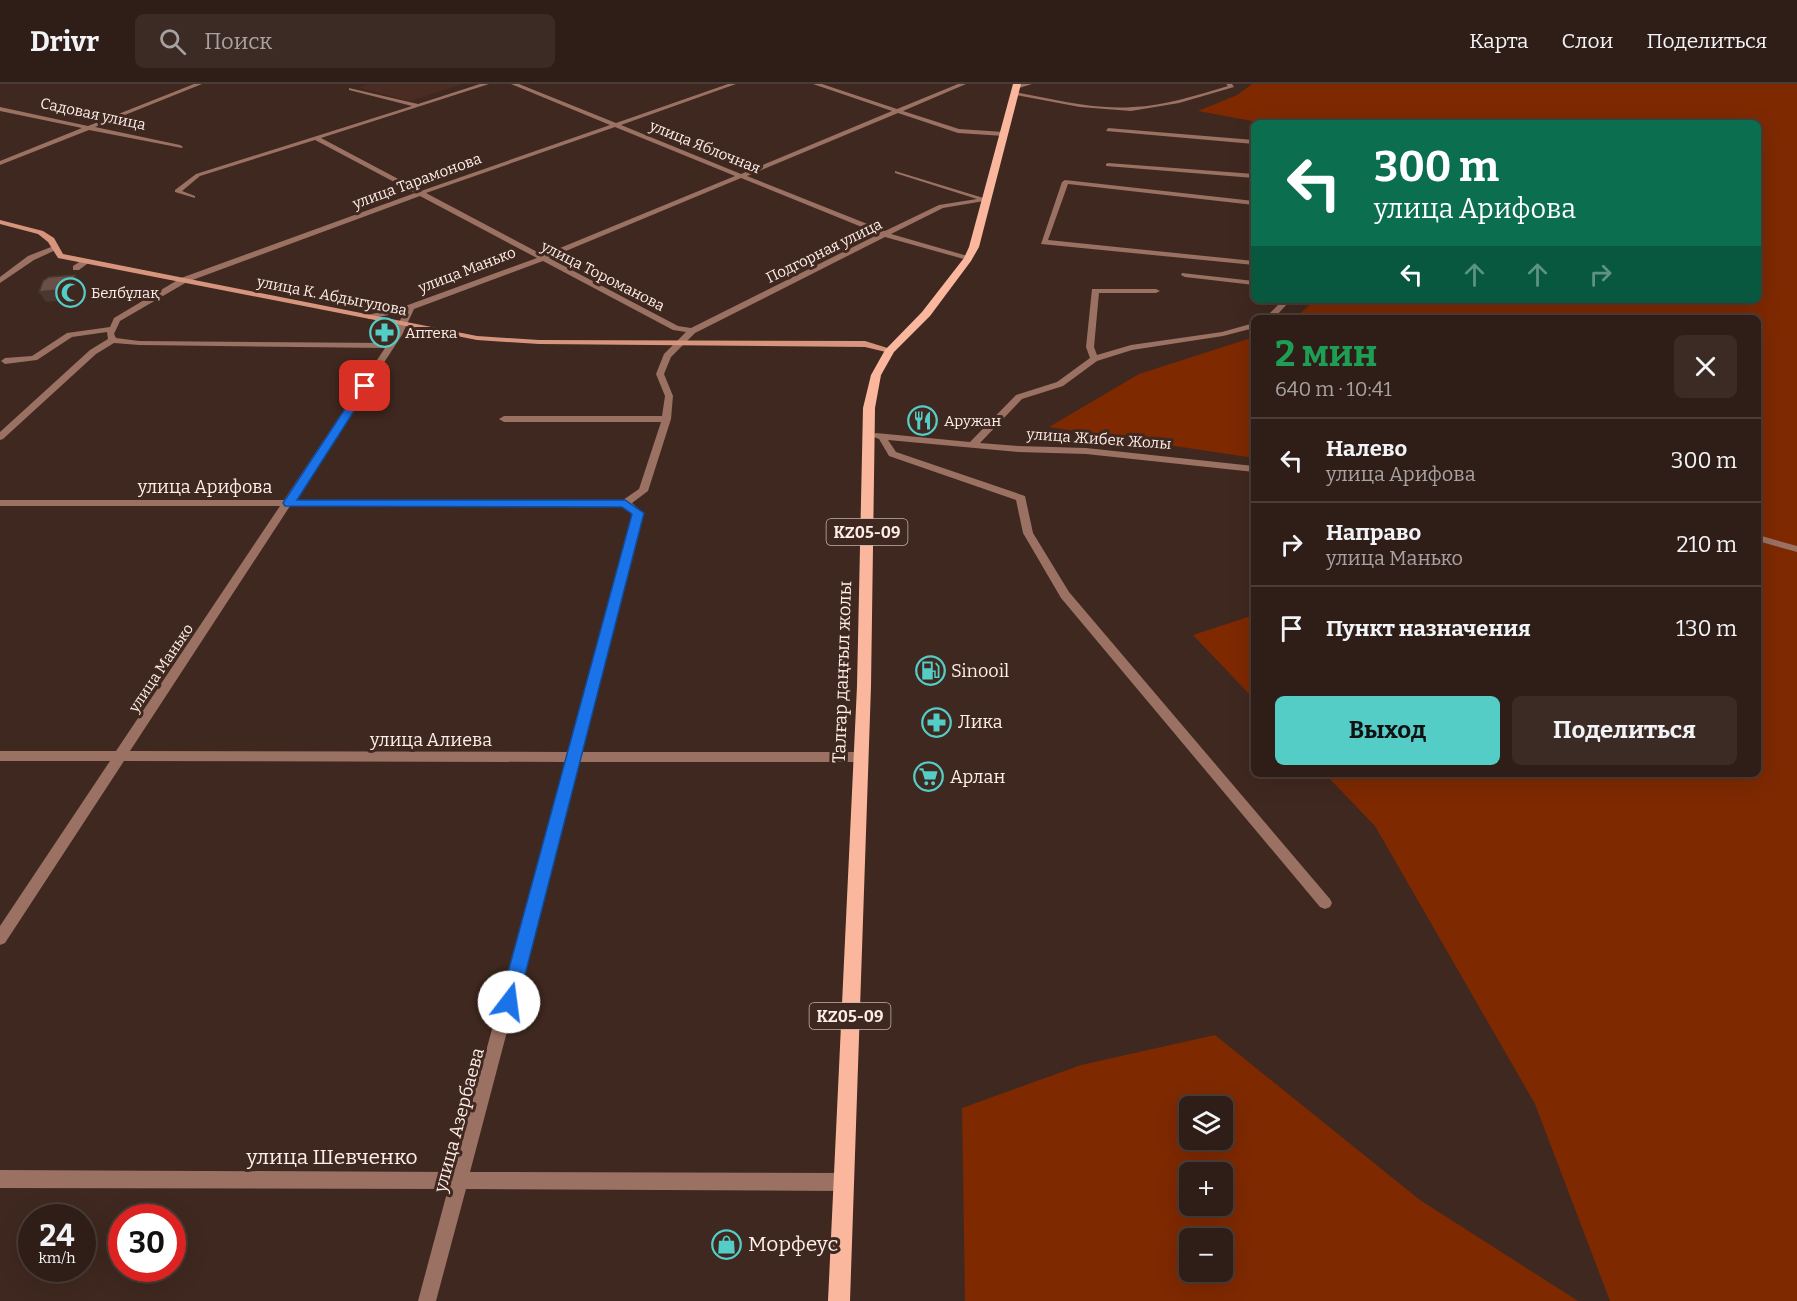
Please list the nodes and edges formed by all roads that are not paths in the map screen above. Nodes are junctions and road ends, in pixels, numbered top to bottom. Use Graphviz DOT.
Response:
graph roads {
  1 [pos="199,84"];
  2 [pos="486,84"];
  3 [pos="514,84"];
  4 [pos="733,84"];
  5 [pos="816,84"];
  6 [pos="840,84"];
  7 [pos="963,84"];
  8 [pos="1029,84"];
  9 [pos="1229,84"];
  10 [pos="351,88"];
  11 [pos="829,88"];
  12 [pos="1016,88"];
  13 [pos="417,105"];
  14 [pos="0,109"];
  15 [pos="898,111"];
  16 [pos="616,125"];
  17 [pos="90,127"];
  18 [pos="1108,130"];
  19 [pos="1004,134"];
  20 [pos="314,137"];
  21 [pos="1251,142"];
  22 [pos="180,147"];
  23 [pos="0,163"];
  24 [pos="1108,165"];
  25 [pos="897,172"];
  26 [pos="740,176"];
  27 [pos="1251,176"];
  28 [pos="421,193"];
  29 [pos="193,197"];
  30 [pos="987,200"];
  31 [pos="1251,203"];
  32 [pos="0,222"];
  33 [pos="887,235"];
  34 [pos="54,249"];
  35 [pos="540,259"];
  36 [pos="968,259"];
  37 [pos="87,261"];
  38 [pos="1251,263"];
  39 [pos="76,268"];
  40 [pos="1185,275"];
  41 [pos="184,280"];
  42 [pos="0,281"];
  43 [pos="1251,284"];
  44 [pos="1156,291"];
  45 [pos="1284,303"];
  46 [pos="411,307"];
  47 [pos="1272,315"];
  48 [pos="371,317"];
  49 [pos="404,324"];
  50 [pos="1251,326"];
  51 [pos="111,328"];
  52 [pos="692,331"];
  53 [pos="113,340"];
  54 [pos="679,343"];
  55 [pos="390,346"];
  56 [pos="890,350"];
  57 [pos="1094,359"];
  58 [pos="5,361"];
  59 [pos="504,419"];
  60 [pos="666,419"];
  61 [pos="875,436"];
  62 [pos="0,437"];
  63 [pos="972,445"];
  64 [pos="1251,469"];
  65 [pos="0,503"];
  66 [pos="289,503"];
  67 [pos="625,503"];
  68 [pos="1761,539"];
  69 [pos="1797,549"];
  70 [pos="0,756"];
  71 [pos="119,757"];
  72 [pos="861,757"];
  73 [pos="574,758"];
  74 [pos="1325,903"];
  75 [pos="0,938"];
  76 [pos="0,1179"];
  77 [pos="461,1180"];
  78 [pos="843,1182"];
  79 [pos="427,1301"];
  80 [pos="838,1301"];
  1 -- 17 [label="street"];
  2 -- 13 [label="street"];
  3 -- 16 [label="street, улица Яблочная"];
  4 -- 16 [label="street, улица Тарамонова"];
  5 -- 11 [label="street"];
  6 -- 11 [label="street"];
  7 -- 15 [label="street, улица Манько"];
  8 -- 12 [label="street"];
  9 -- 12 [label="street"];
  10 -- 13 [label="street"];
  11 -- 15 [label="street"];
  12 -- 19 [label="main road, Талғар даңғыл жолы / KZ05-09"];
  13 -- 20 [label="street"];
  14 -- 17 [label="street, Садовая улица"];
  15 -- 19 [label="street"];
  15 -- 26 [label="street, улица Манько"];
  16 -- 26 [label="street, улица Яблочная"];
  16 -- 28 [label="street, улица Тарамонова"];
  17 -- 22 [label="street, Садовая улица"];
  17 -- 23 [label="street"];
  18 -- 21 [label="street"];
  19 -- 30 [label="main road, Талғар даңғыл жолы / KZ05-09"];
  20 -- 28 [label="street, улица Тороманова"];
  20 -- 29 [label="street"];
  24 -- 27 [label="street"];
  25 -- 30 [label="street"];
  26 -- 33 [label="street, улица Яблочная"];
  26 -- 35 [label="street, улица Манько"];
  28 -- 35 [label="street, улица Тороманова"];
  28 -- 41 [label="street, улица Тарамонова"];
  30 -- 33 [label="street, Подгорная улица"];
  30 -- 36 [label="main road, Талғар даңғыл жолы / KZ05-09"];
  31 -- 38 [label="street"];
  32 -- 34 [label="street, улица К. Абдыгулова"];
  33 -- 36 [label="street, улица Яблочная"];
  33 -- 52 [label="street, Подгорная улица"];
  34 -- 37 [label="street, улица К. Абдыгулова"];
  34 -- 42 [label="street"];
  35 -- 46 [label="street, улица Манько"];
  35 -- 52 [label="street, улица Тороманова"];
  36 -- 56 [label="main road, Талғар даңғыл жолы / KZ05-09"];
  37 -- 39 [label="street"];
  37 -- 41 [label="street, улица К. Абдыгулова"];
  40 -- 43 [label="street"];
  41 -- 48 [label="street, улица К. Абдыгулова"];
  41 -- 51 [label="street, улица Тарамонова"];
  44 -- 57 [label="street"];
  45 -- 47 [label="street"];
  46 -- 48 [label="street"];
  46 -- 49 [label="street, улица Манько"];
  48 -- 49 [label="street, улица К. Абдыгулова"];
  49 -- 54 [label="street, улица К. Абдыгулова"];
  49 -- 55 [label="street, улица Манько"];
  50 -- 57 [label="street"];
  51 -- 53 [label="street"];
  51 -- 58 [label="street"];
  52 -- 54 [label="street, Подгорная улица"];
  53 -- 55 [label="street"];
  53 -- 62 [label="street"];
  54 -- 56 [label="street, улица К. Абдыгулова"];
  54 -- 60 [label="street"];
  55 -- 66 [label="street, улица Манько"];
  56 -- 61 [label="main road, Талғар даңғыл жолы / KZ05-09"];
  57 -- 63 [label="street"];
  59 -- 60 [label="street"];
  60 -- 67 [label="street"];
  61 -- 63 [label="street, улица Жибек Жолы"];
  61 -- 72 [label="main road, Талғар даңғыл жолы / KZ05-09"];
  61 -- 74 [label="street"];
  63 -- 64 [label="street, улица Жибек Жолы"];
  65 -- 66 [label="street, улица Арифова"];
  66 -- 67 [label="street, улица Арифова"];
  66 -- 71 [label="street, улица Манько"];
  67 -- 73 [label="street, улица Азербаева"];
  68 -- 69 [label="street"];
  70 -- 71 [label="street, улица Алиева"];
  71 -- 73 [label="street, улица Алиева"];
  71 -- 75 [label="street, улица Манько"];
  72 -- 73 [label="street, улица Алиева"];
  72 -- 78 [label="main road, Талғар даңғыл жолы / KZ05-09"];
  73 -- 77 [label="street, улица Азербаева"];
  76 -- 77 [label="street, улица Шевченко"];
  77 -- 78 [label="street, улица Шевченко"];
  77 -- 79 [label="street, улица Азербаева"];
  78 -- 80 [label="main road, Талғар даңғыл жолы / KZ05-09"];
}
